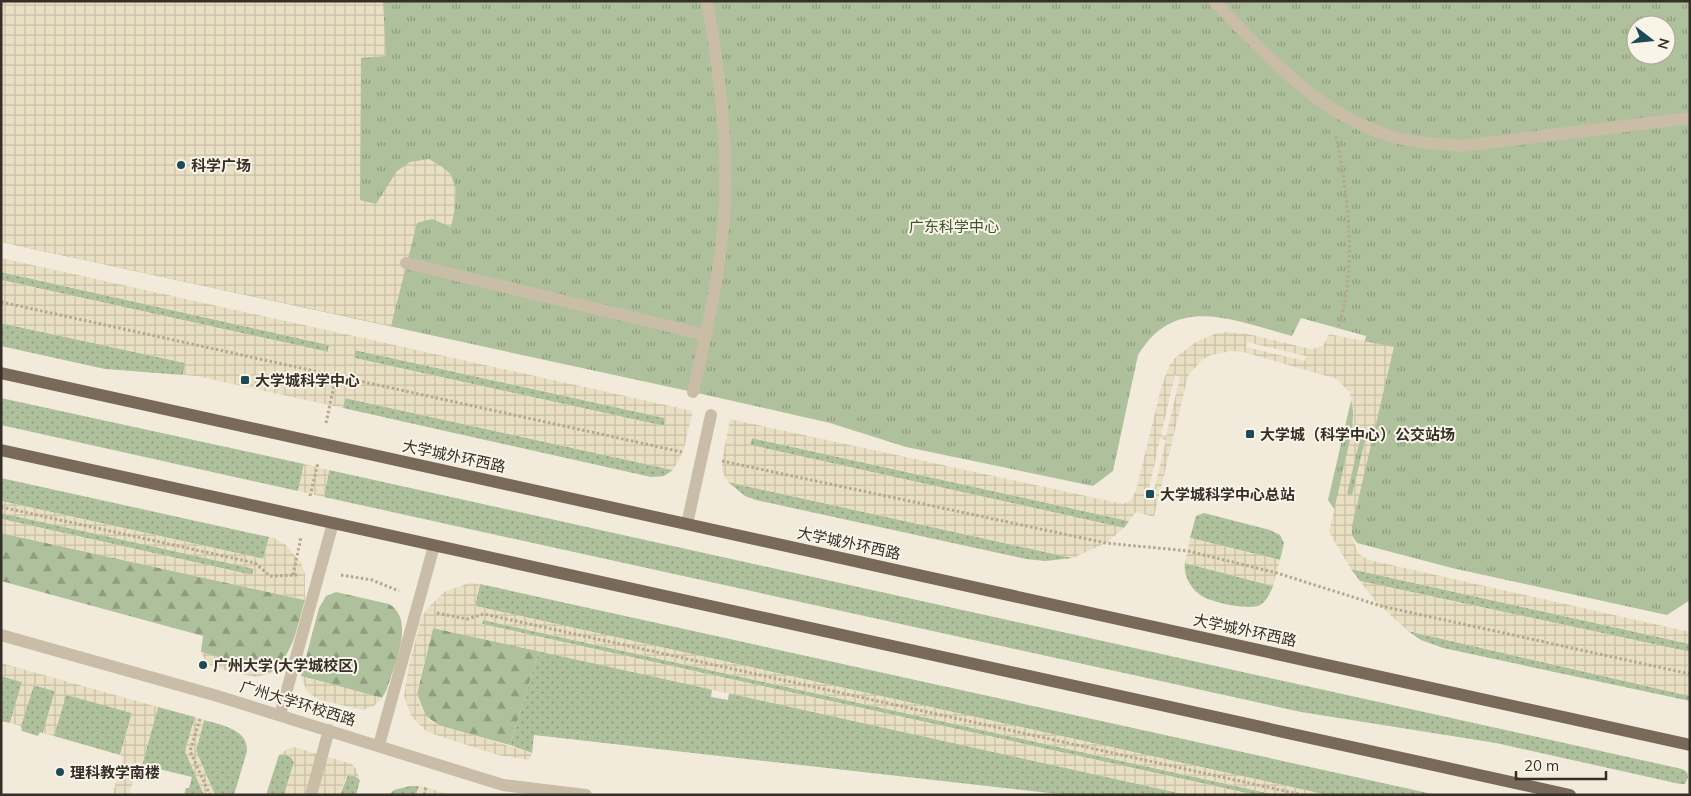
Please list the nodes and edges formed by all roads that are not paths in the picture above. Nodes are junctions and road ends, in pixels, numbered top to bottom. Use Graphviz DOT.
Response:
graph roads {
  1 [pos="708,1"];
  2 [pos="1214,1"];
  3 [pos="1690,118"];
  4 [pos="406,263"];
  5 [pos="706,335"];
  6 [pos="1,373"];
  7 [pos="693,392"];
  8 [pos="711,415"];
  9 [pos="1,450"];
  10 [pos="333,524"];
  11 [pos="687,524"];
  12 [pos="434,546"];
  13 [pos="1,635"];
  14 [pos="280,715"];
  15 [pos="329,730"];
  16 [pos="379,745"];
  17 [pos="1690,745"];
  18 [pos="310,795"];
  19 [pos="586,795"];
  20 [pos="1570,795"];
  1 -- 5 [label="lane"];
  2 -- 3 [label="lane"];
  4 -- 5 [label="lane"];
  5 -- 7 [label="lane"];
  6 -- 11 [label="main road, 大学城外环西路"];
  8 -- 11 [label="lane"];
  9 -- 10 [label="main road"];
  10 -- 12 [label="main road"];
  10 -- 14 [label="lane"];
  11 -- 17 [label="main road, 大学城外环西路"];
  12 -- 16 [label="lane"];
  12 -- 20 [label="main road"];
  13 -- 14 [label="lane, 广州大学环校西路"];
  14 -- 15 [label="lane, 广州大学环校西路"];
  15 -- 16 [label="lane, 广州大学环校西路"];
  15 -- 18 [label="lane"];
  16 -- 19 [label="lane, 广州大学环校西路"];
}
